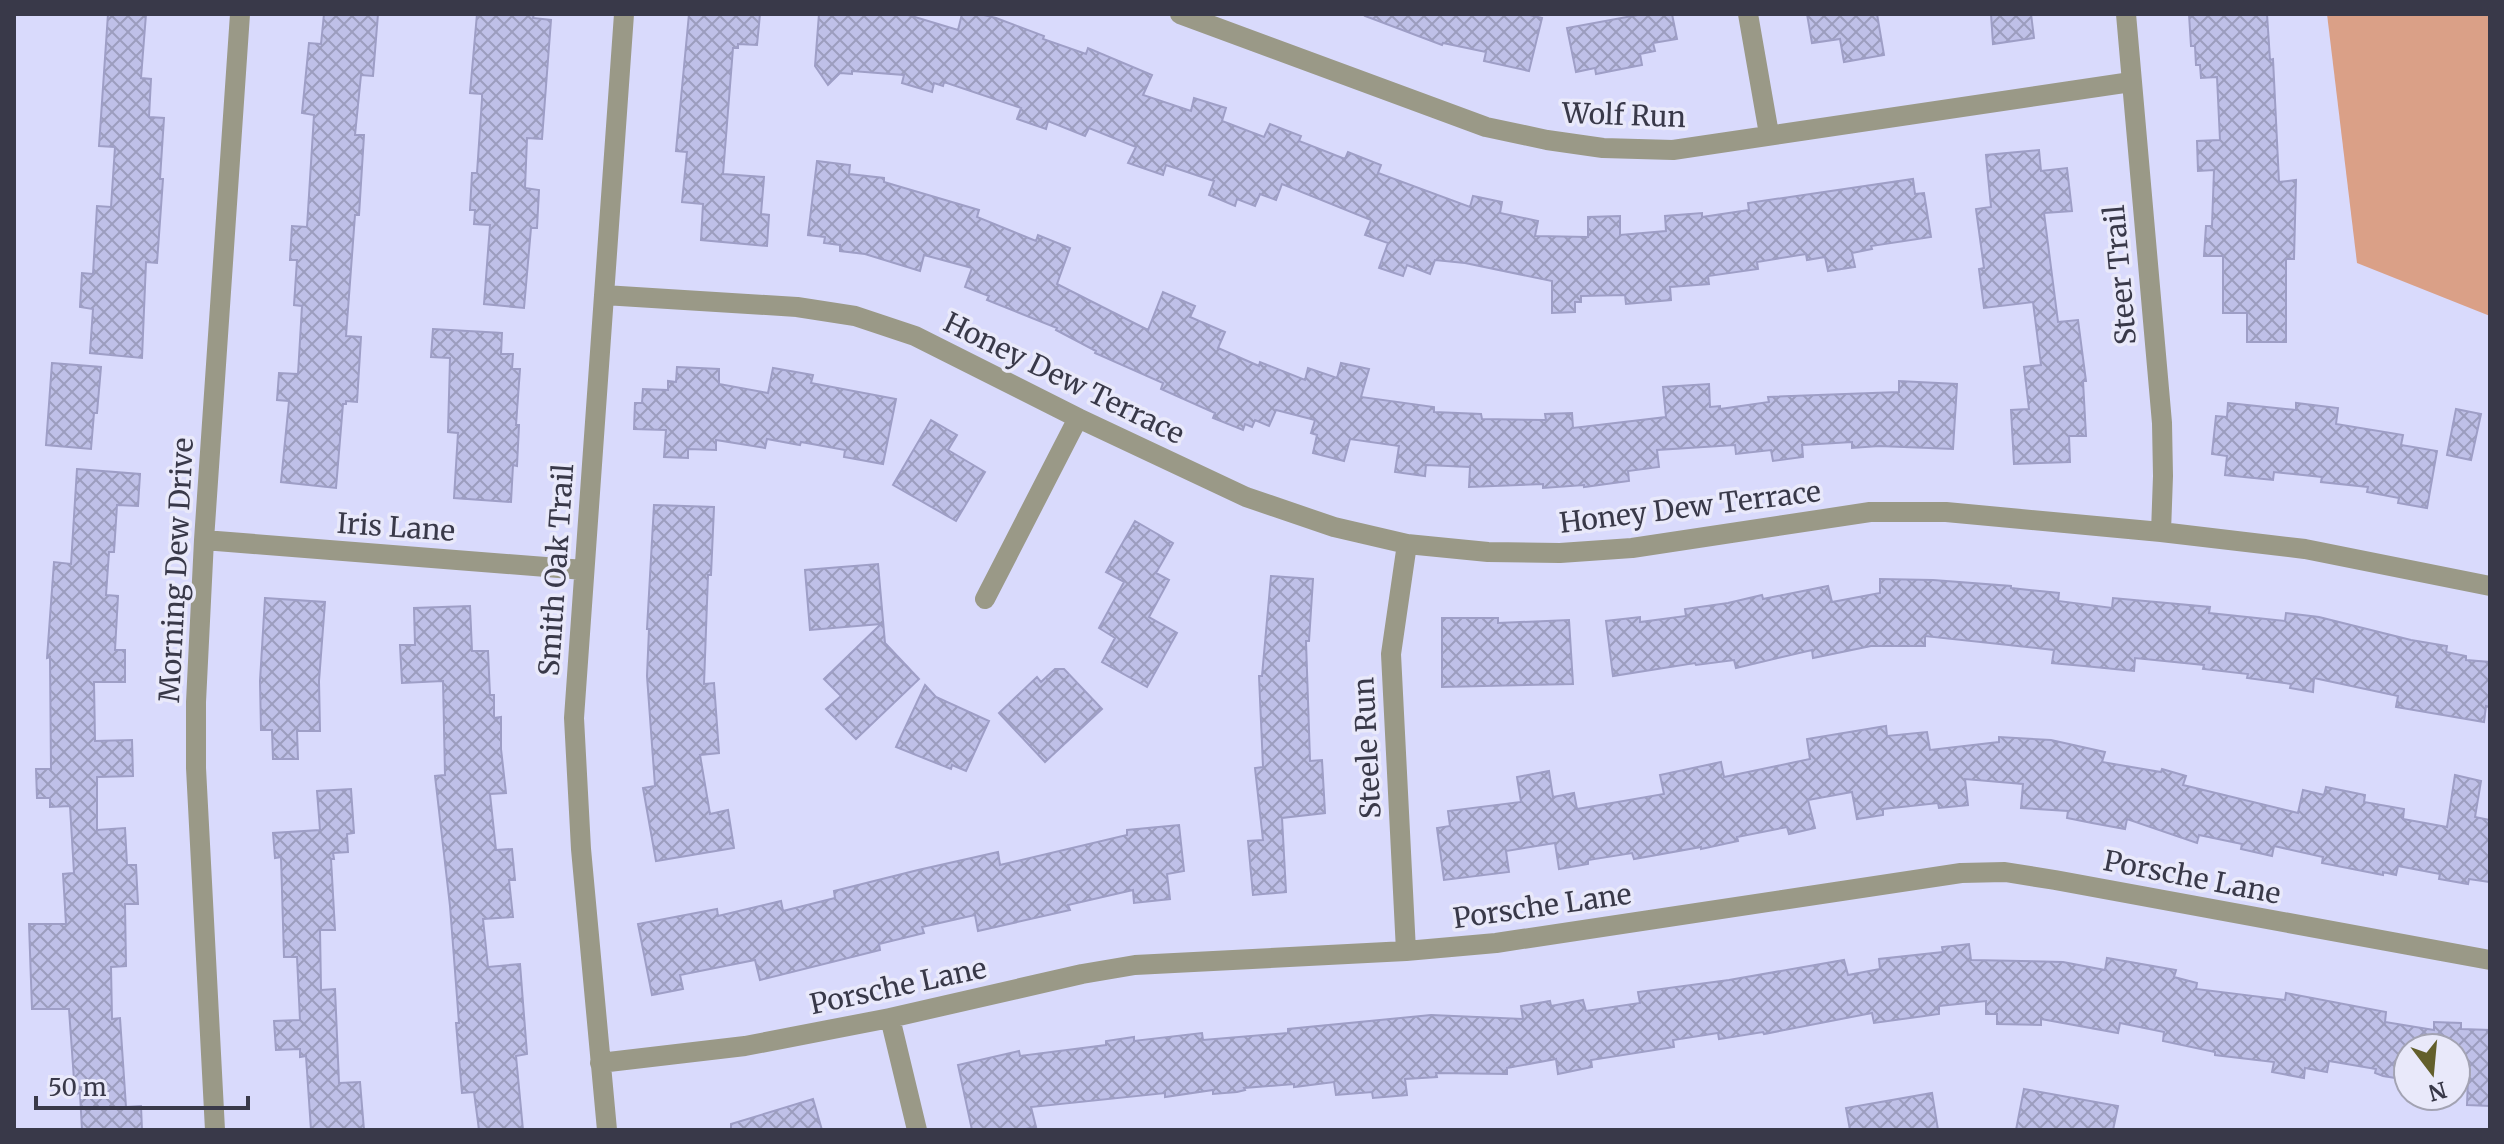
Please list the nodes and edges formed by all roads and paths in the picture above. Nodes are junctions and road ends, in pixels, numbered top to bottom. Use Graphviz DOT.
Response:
graph roads {
  1 [pos="240,14"];
  2 [pos="624,14"];
  3 [pos="1180,14"];
  4 [pos="1748,14"];
  5 [pos="2126,14"];
  6 [pos="2131,82"];
  7 [pos="1769,134"];
  8 [pos="604,295"];
  9 [pos="1078,418"];
  10 [pos="2161,532"];
  11 [pos="204,540"];
  12 [pos="1407,544"];
  13 [pos="584,570"];
  14 [pos="2490,586"];
  15 [pos="985,599"];
  16 [pos="1406,951"];
  17 [pos="2490,960"];
  18 [pos="890,1018"];
  19 [pos="600,1063"];
  20 [pos="215,1130"];
  21 [pos="607,1130"];
  22 [pos="917,1130"];
  1 -- 11 [label="street, Morning Dew Drive"];
  2 -- 8 [label="street, Smith Oak Trail"];
  3 -- 7 [label="street, Wolf Run"];
  4 -- 7 [label="street"];
  5 -- 6 [label="street, Steer Trail"];
  6 -- 7 [label="street, Wolf Run"];
  6 -- 10 [label="street, Steer Trail"];
  8 -- 9 [label="street, Honey Dew Terrace"];
  8 -- 13 [label="street, Smith Oak Trail"];
  9 -- 12 [label="street, Honey Dew Terrace"];
  9 -- 15 [label="street"];
  10 -- 12 [label="street, Honey Dew Terrace"];
  10 -- 14 [label="street, Honey Dew Terrace"];
  11 -- 13 [label="street, Iris Lane"];
  11 -- 20 [label="street, Morning Dew Drive"];
  12 -- 16 [label="street, Steele Run"];
  13 -- 19 [label="street, Smith Oak Trail"];
  16 -- 17 [label="street, Porsche Lane"];
  16 -- 18 [label="street, Porsche Lane"];
  18 -- 19 [label="street, Porsche Lane"];
  18 -- 22 [label="street"];
  19 -- 21 [label="street, Smith Oak Trail"];
}
